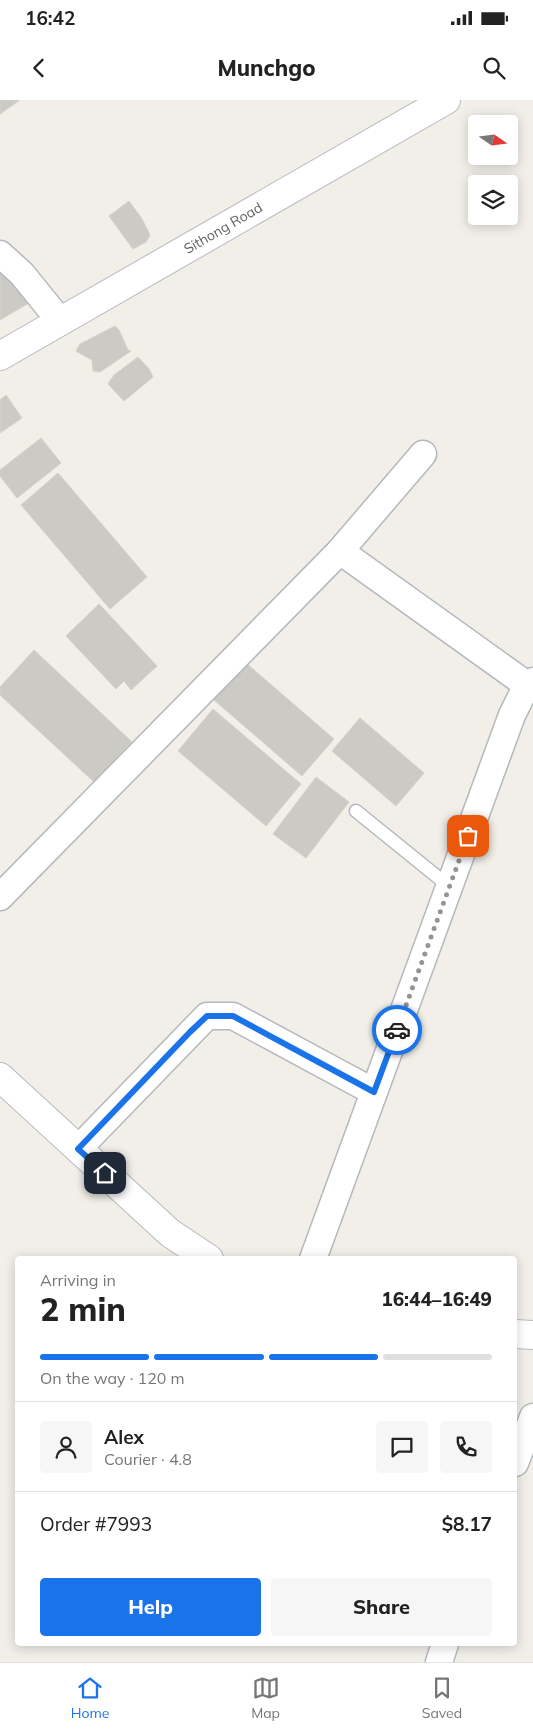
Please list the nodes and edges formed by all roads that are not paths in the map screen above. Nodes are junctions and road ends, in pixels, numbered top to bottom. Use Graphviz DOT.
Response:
graph roads {
  1 [pos="446,100"];
  2 [pos="0,254"];
  3 [pos="60,321"];
  4 [pos="0,356"];
  5 [pos="423,454"];
  6 [pos="340,552"];
  7 [pos="530,683"];
  8 [pos="356,811"];
  9 [pos="450,887"];
  10 [pos="0,897"];
  11 [pos="0,1077"];
  12 [pos="374,1092"];
  13 [pos="78,1149"];
  14 [pos="204,1256"];
  15 [pos="314,1256"];
  16 [pos="517,1334"];
  17 [pos="533,1334"];
  18 [pos="533,1417"];
  19 [pos="517,1458"];
  20 [pos="444,1646"];
  21 [pos="439,1662"];
  1 -- 3 [label="main road, Sithong Road"];
  2 -- 3 [label="street"];
  3 -- 4 [label="main road, Sithong Road"];
  5 -- 6 [label="street"];
  6 -- 7 [label="street"];
  6 -- 10 [label="street"];
  7 -- 9 [label="street"];
  8 -- 9 [label="lane"];
  9 -- 12 [label="street"];
  11 -- 13 [label="main road"];
  12 -- 13 [label="street"];
  12 -- 15 [label="street"];
  13 -- 14 [label="main road"];
  16 -- 17 [label="main road"];
  18 -- 19 [label="street"];
  20 -- 21 [label="street"];
}
